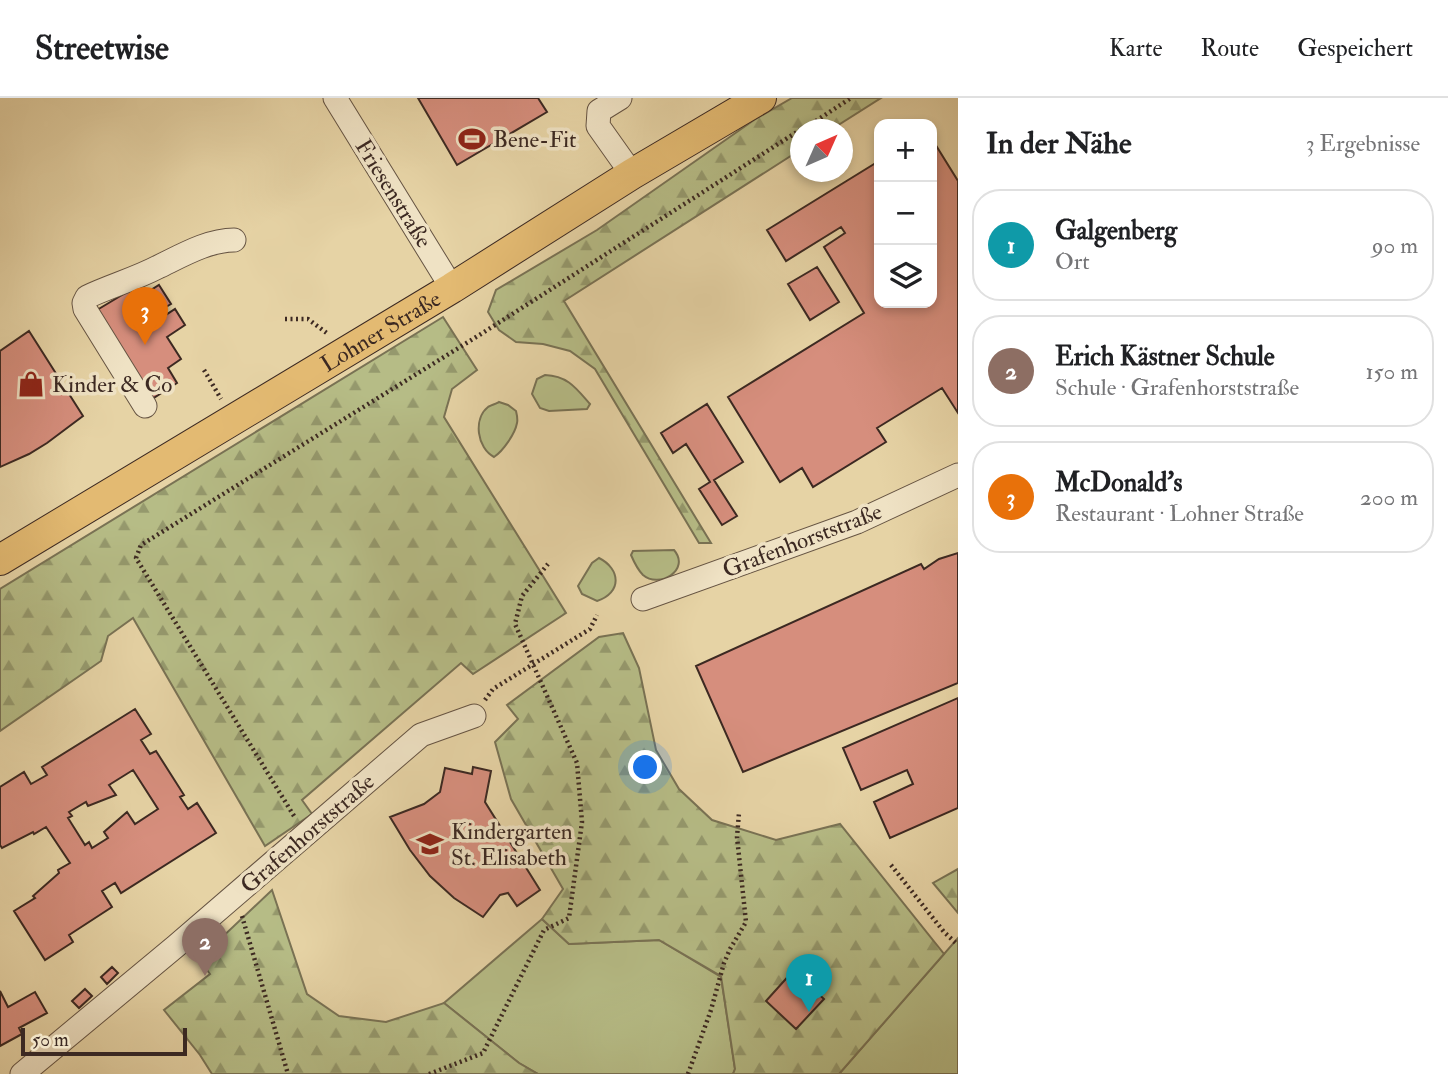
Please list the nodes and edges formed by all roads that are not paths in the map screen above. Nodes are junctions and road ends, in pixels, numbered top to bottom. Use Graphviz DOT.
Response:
graph roads {
  1 [pos="335,98"];
  2 [pos="620,98"];
  3 [pos="761,98"];
  4 [pos="632,174"];
  5 [pos="234,240"];
  6 [pos="453,288"];
  7 [pos="145,406"];
  8 [pos="958,475"];
  9 [pos="0,560"];
  10 [pos="643,598"];
  11 [pos="474,716"];
  12 [pos="22,1074"];
  1 -- 6 [label="street, Friesenstraße"];
  2 -- 4 [label="street"];
  3 -- 4 [label="main road, Lohner Straße"];
  4 -- 6 [label="main road, Lohner Straße"];
  5 -- 7 [label="street"];
  6 -- 9 [label="main road, Lohner Straße"];
  8 -- 10 [label="street, Grafenhorststraße"];
  11 -- 12 [label="street, Grafenhorststraße"];
}
